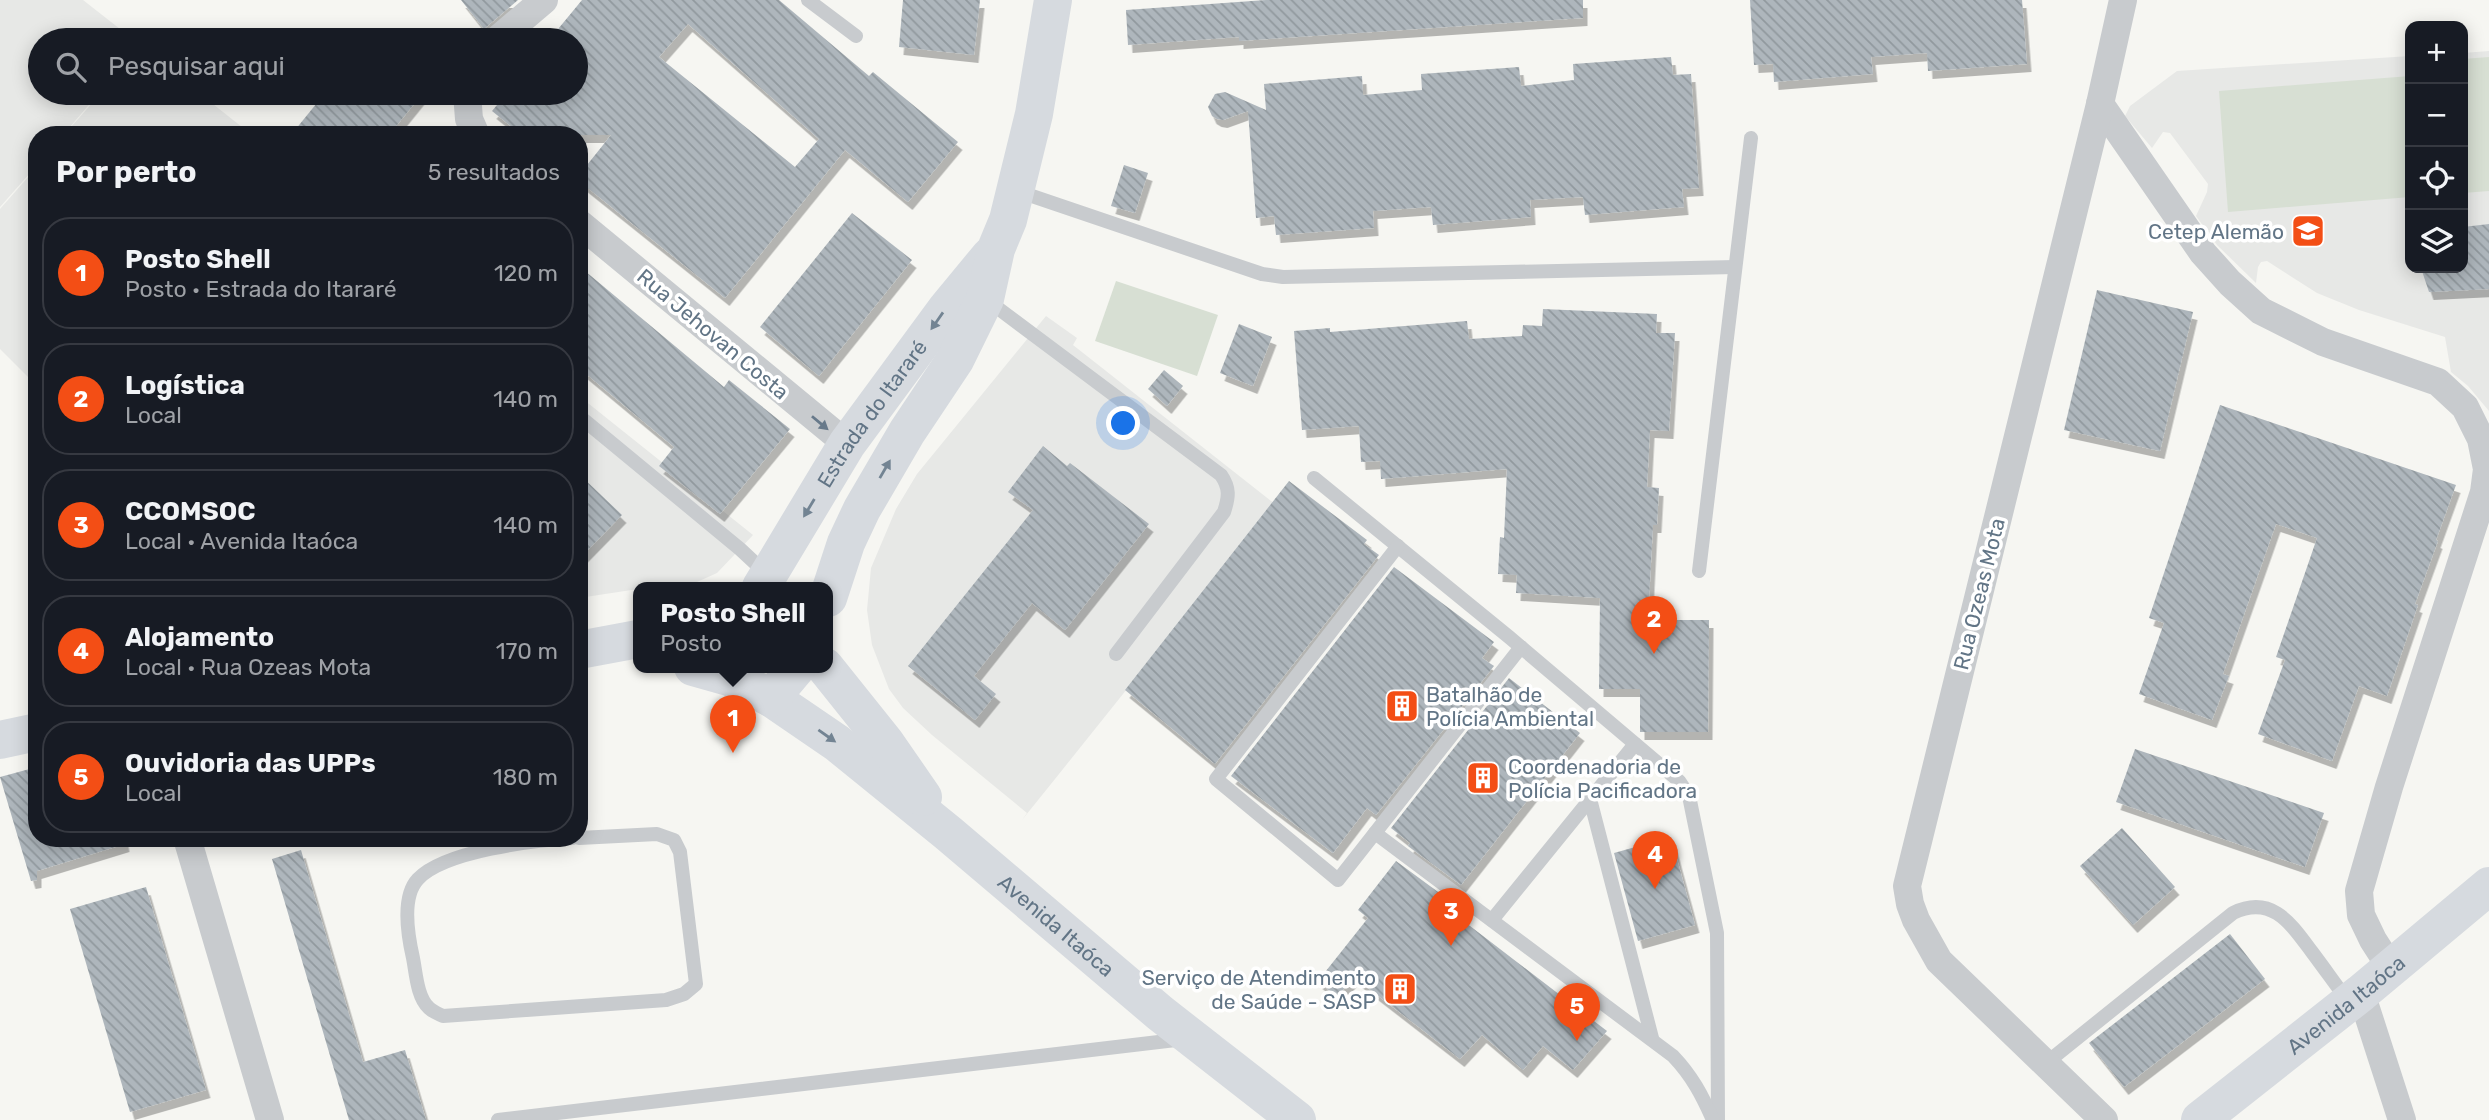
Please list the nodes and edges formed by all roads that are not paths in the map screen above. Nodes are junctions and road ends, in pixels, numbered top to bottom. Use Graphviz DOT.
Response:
graph roads {
  1 [pos="544,0"];
  2 [pos="808,0"];
  3 [pos="1053,0"];
  4 [pos="2123,0"];
  5 [pos="511,28"];
  6 [pos="856,36"];
  7 [pos="2100,104"];
  8 [pos="468,105"];
  9 [pos="472,126"];
  10 [pos="1751,138"];
  11 [pos="1016,191"];
  12 [pos="588,230"];
  13 [pos="1735,267"];
  14 [pos="975,293"];
  15 [pos="588,423"];
  16 [pos="847,444"];
  17 [pos="1314,478"];
  18 [pos="1398,546"];
  19 [pos="1699,571"];
  20 [pos="765,581"];
  21 [pos="833,583"];
  22 [pos="633,640"];
  23 [pos="1521,647"];
  24 [pos="588,650"];
  25 [pos="588,653"];
  26 [pos="1116,654"];
  27 [pos="633,658"];
  28 [pos="732,673"];
  29 [pos="792,673"];
  30 [pos="830,673"];
  31 [pos="771,698"];
  32 [pos="28,734"];
  33 [pos="0,740"];
  34 [pos="1635,744"];
  35 [pos="1590,799"];
  36 [pos="948,833"];
  37 [pos="1375,833"];
  38 [pos="588,838"];
  39 [pos="190,847"];
  40 [pos="502,847"];
  41 [pos="2489,886"];
  42 [pos="1492,920"];
  43 [pos="2391,968"];
  44 [pos="2355,997"];
  45 [pos="1192,1038"];
  46 [pos="1652,1038"];
  47 [pos="2045,1064"];
  48 [pos="270,1120"];
  49 [pos="498,1120"];
  50 [pos="1297,1120"];
  51 [pos="1716,1120"];
  52 [pos="2104,1120"];
  53 [pos="2200,1120"];
  54 [pos="2402,1120"];
  1 -- 5 [label="street"];
  2 -- 6 [label="lane"];
  3 -- 11 [label="main road, Estrada do Itararé"];
  4 -- 7 [label="street, Rua Ozeas Mota"];
  7 -- 43 [label="street"];
  7 -- 47 [label="street, Rua Ozeas Mota"];
  8 -- 9 [label="street"];
  10 -- 13 [label="lane"];
  11 -- 13 [label="lane"];
  11 -- 14 [label="main road, Estrada do Itararé"];
  12 -- 16 [label="street, Rua Jehovan Costa, one-way"];
  13 -- 19 [label="lane"];
  14 -- 16 [label="main road, Estrada do Itararé, one-way"];
  21 -- 14 [label="main road, Estrada do Itararé, one-way"];
  14 -- 26 [label="lane"];
  15 -- 20 [label="lane"];
  16 -- 20 [label="main road, Estrada do Itararé, one-way"];
  17 -- 18 [label="lane"];
  18 -- 23 [label="lane"];
  18 -- 37 [label="lane"];
  22 -- 24 [label="main road"];
  23 -- 34 [label="lane"];
  23 -- 37 [label="lane"];
  25 -- 27 [label="main road"];
  28 -- 31 [label="main road"];
  29 -- 31 [label="main road"];
  30 -- 36 [label="main road, Avenida Itaóca"];
  31 -- 36 [label="main road, Avenida Itaóca, one-way"];
  32 -- 33 [label="main road"];
  34 -- 35 [label="lane"];
  34 -- 51 [label="lane"];
  35 -- 42 [label="lane"];
  35 -- 46 [label="lane"];
  36 -- 45 [label="main road, Avenida Itaóca"];
  37 -- 42 [label="lane"];
  38 -- 40 [label="lane"];
  39 -- 48 [label="street"];
  41 -- 43 [label="main road, Avenida Itaóca"];
  42 -- 46 [label="lane"];
  43 -- 44 [label="main road, Avenida Itaóca"];
  44 -- 47 [label="lane"];
  44 -- 53 [label="main road, Avenida Itaóca"];
  44 -- 54 [label="street"];
  45 -- 49 [label="lane"];
  45 -- 50 [label="main road, Avenida Itaóca"];
  46 -- 51 [label="lane"];
  47 -- 52 [label="street, Rua Ozeas Mota"];
}
